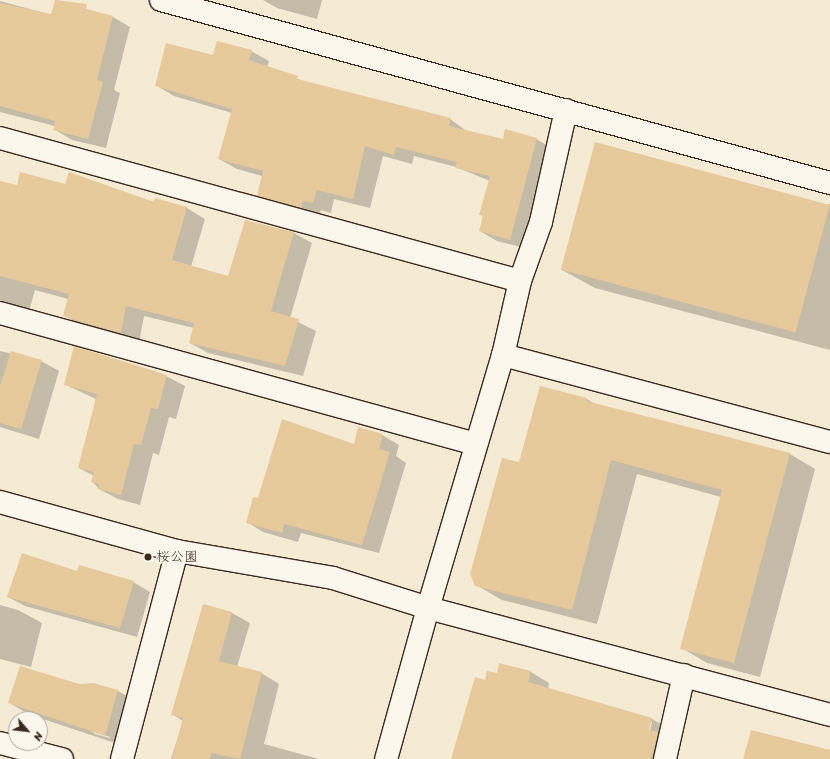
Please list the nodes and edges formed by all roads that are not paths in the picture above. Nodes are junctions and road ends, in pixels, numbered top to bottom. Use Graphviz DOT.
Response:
graph roads {
  1 [pos="161,0"];
  2 [pos="220,8"];
  3 [pos="566,110"];
  4 [pos="0,138"];
  5 [pos="830,183"];
  6 [pos="520,281"];
  7 [pos="0,313"];
  8 [pos="503,355"];
  9 [pos="830,442"];
  10 [pos="475,444"];
  11 [pos="0,502"];
  12 [pos="177,551"];
  13 [pos="428,608"];
  14 [pos="684,675"];
  15 [pos="830,715"];
  16 [pos="0,743"];
  17 [pos="62,759"];
  18 [pos="122,759"];
  19 [pos="386,759"];
  20 [pos="665,759"];
  1 -- 2 [label="street"];
  2 -- 3 [label="street"];
  3 -- 5 [label="street"];
  3 -- 6 [label="street"];
  4 -- 6 [label="street"];
  6 -- 8 [label="street"];
  7 -- 10 [label="street"];
  8 -- 9 [label="street"];
  8 -- 10 [label="street"];
  10 -- 13 [label="street"];
  11 -- 12 [label="street"];
  12 -- 13 [label="street"];
  12 -- 18 [label="street"];
  13 -- 14 [label="street"];
  13 -- 19 [label="street"];
  14 -- 15 [label="street"];
  14 -- 20 [label="street"];
  16 -- 17 [label="street"];
}
